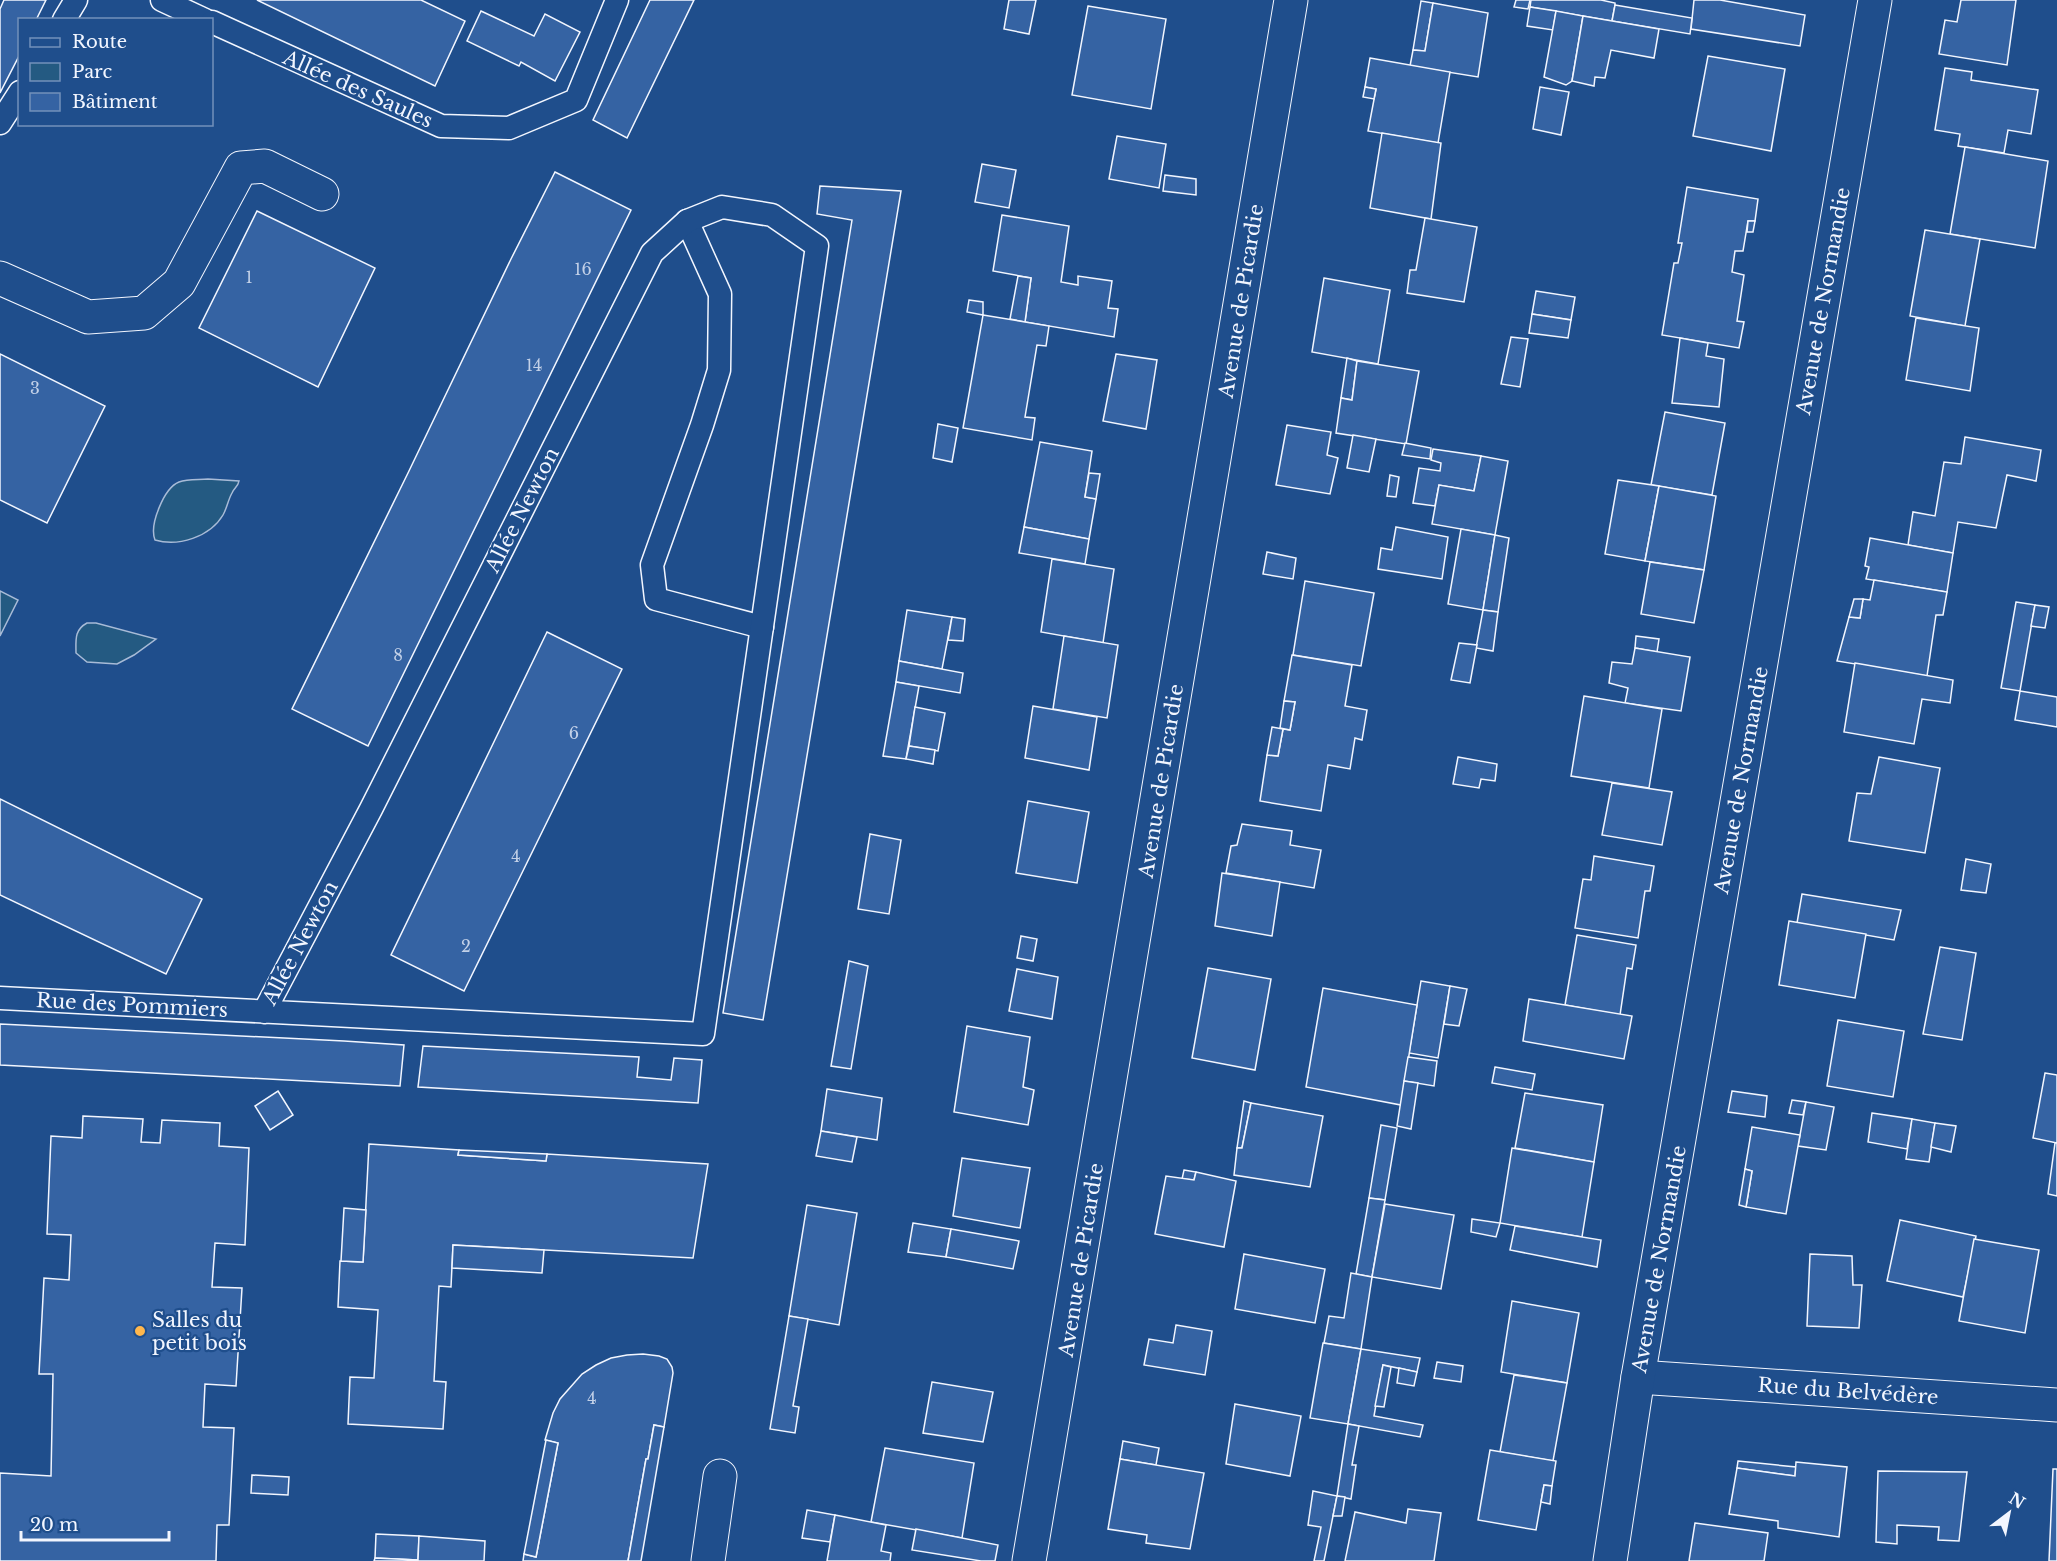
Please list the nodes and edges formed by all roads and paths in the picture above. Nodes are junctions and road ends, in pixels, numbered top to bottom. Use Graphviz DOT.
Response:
graph roads {
  1 [pos="76,0"];
  2 [pos="162,0"];
  3 [pos="617,0"];
  4 [pos="1292,0"];
  5 [pos="1875,0"];
  6 [pos="65,18"];
  7 [pos="201,18"];
  8 [pos="213,22"];
  9 [pos="18,95"];
  10 [pos="0,123"];
  11 [pos="322,194"];
  12 [pos="687,221"];
  13 [pos="0,278"];
  14 [pos="762,627"];
  15 [pos="0,998"];
  16 [pos="264,1012"];
  17 [pos="1638,1377"];
  18 [pos="2057,1405"];
  19 [pos="720,1476"];
  20 [pos="708,1561"];
  21 [pos="1029,1561"];
  22 [pos="1610,1561"];
  1 -- 6 [label="lane"];
  2 -- 7 [label="lane"];
  3 -- 8 [label="lane, Allée des Saules"];
  4 -- 21 [label="street, Avenue de Picardie"];
  5 -- 17 [label="street, Avenue de Normandie"];
  9 -- 10 [label="lane"];
  11 -- 13 [label="street"];
  12 -- 14 [label="lane"];
  12 -- 14 [label="lane, Allée Newton"];
  12 -- 16 [label="lane, Allée Newton"];
  14 -- 16 [label="lane, Allée Newton"];
  15 -- 16 [label="lane, Rue des Pommiers"];
  17 -- 18 [label="street, Rue du Belvédère"];
  17 -- 22 [label="street, Avenue de Normandie"];
  19 -- 20 [label="street"];
}
